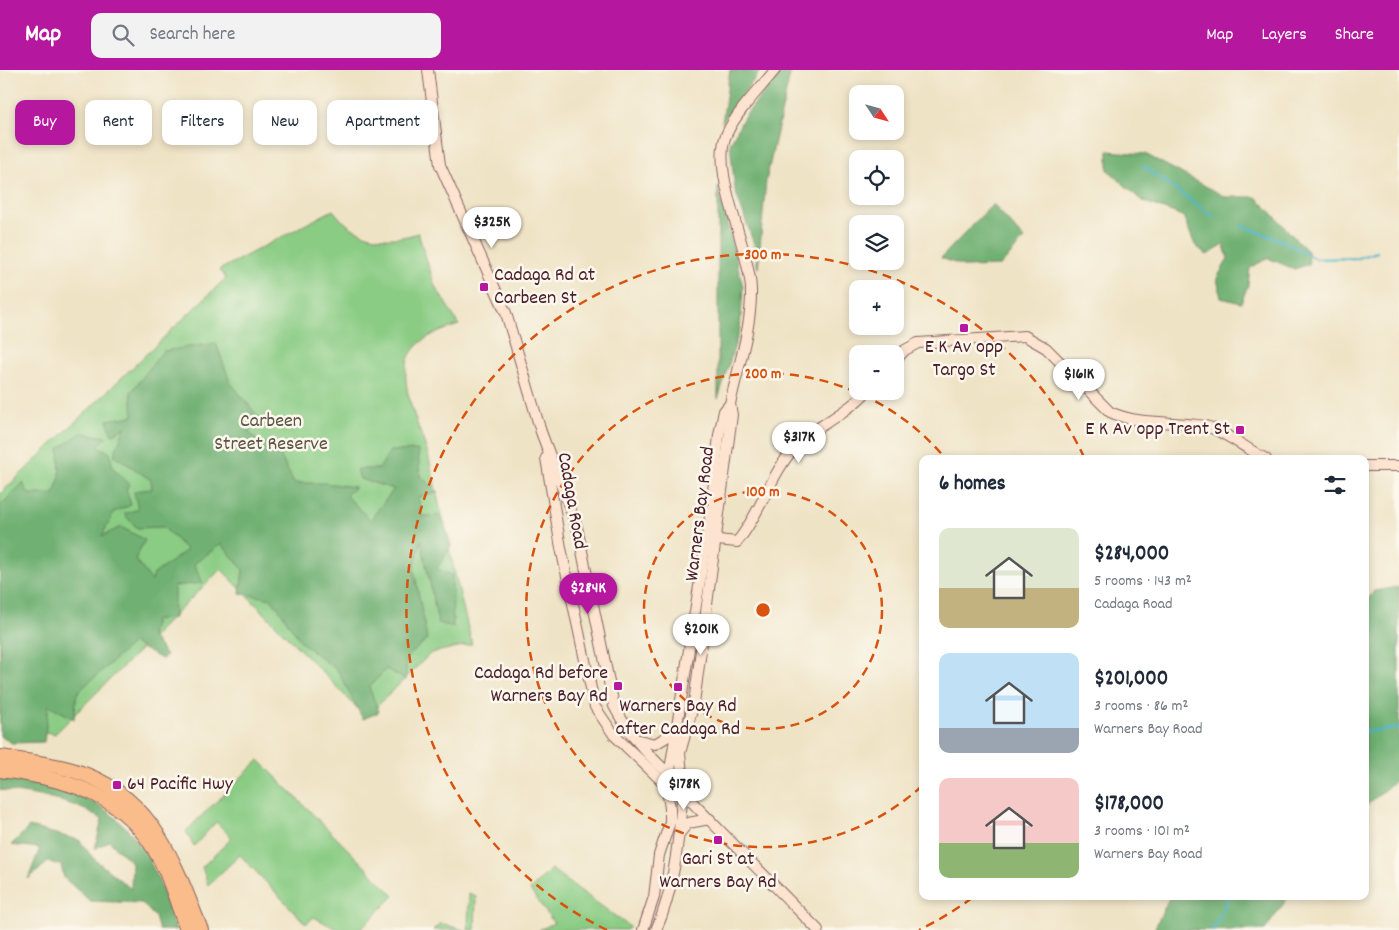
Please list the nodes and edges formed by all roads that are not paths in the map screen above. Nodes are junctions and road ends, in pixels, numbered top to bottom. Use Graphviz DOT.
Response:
graph roads {
  1 [pos="428,70"];
  2 [pos="775,70"];
  3 [pos="904,351"];
  4 [pos="857,400"];
  5 [pos="541,432"];
  6 [pos="1259,455"];
  7 [pos="1369,466"];
  8 [pos="1399,466"];
  9 [pos="710,540"];
  10 [pos="675,732"];
  11 [pos="634,738"];
  12 [pos="0,757"];
  13 [pos="0,770"];
  14 [pos="669,771"];
  15 [pos="682,775"];
  16 [pos="665,784"];
  17 [pos="668,795"];
  18 [pos="684,798"];
  19 [pos="710,819"];
  20 [pos="678,836"];
  21 [pos="187,930"];
  22 [pos="201,930"];
  23 [pos="643,930"];
  24 [pos="656,930"];
  25 [pos="818,930"];
  1 -- 5 [label="street, Cadaga Road"];
  2 -- 9 [label="street, Warners Bay Road"];
  3 -- 6 [label="street"];
  4 -- 9 [label="street"];
  5 -- 11 [label="street, Cadaga Road"];
  5 -- 16 [label="street, Cadaga Road"];
  7 -- 8 [label="street"];
  9 -- 10 [label="street, Warners Bay Road"];
  9 -- 15 [label="street, Warners Bay Road"];
  10 -- 11 [label="street"];
  10 -- 14 [label="street, Warners Bay Road"];
  11 -- 14 [label="street, Cadaga Road"];
  12 -- 22 [label="highway"];
  13 -- 21 [label="highway"];
  14 -- 15 [label="street"];
  14 -- 16 [label="street, Warners Bay Road"];
  15 -- 18 [label="street, Warners Bay Road"];
  16 -- 17 [label="street, Warners Bay Road"];
  17 -- 18 [label="street"];
  17 -- 23 [label="street, Warners Bay Road"];
  18 -- 19 [label="street"];
  18 -- 20 [label="street, Warners Bay Road"];
  19 -- 20 [label="street"];
  19 -- 25 [label="street"];
  20 -- 24 [label="street, Warners Bay Road"];
}
